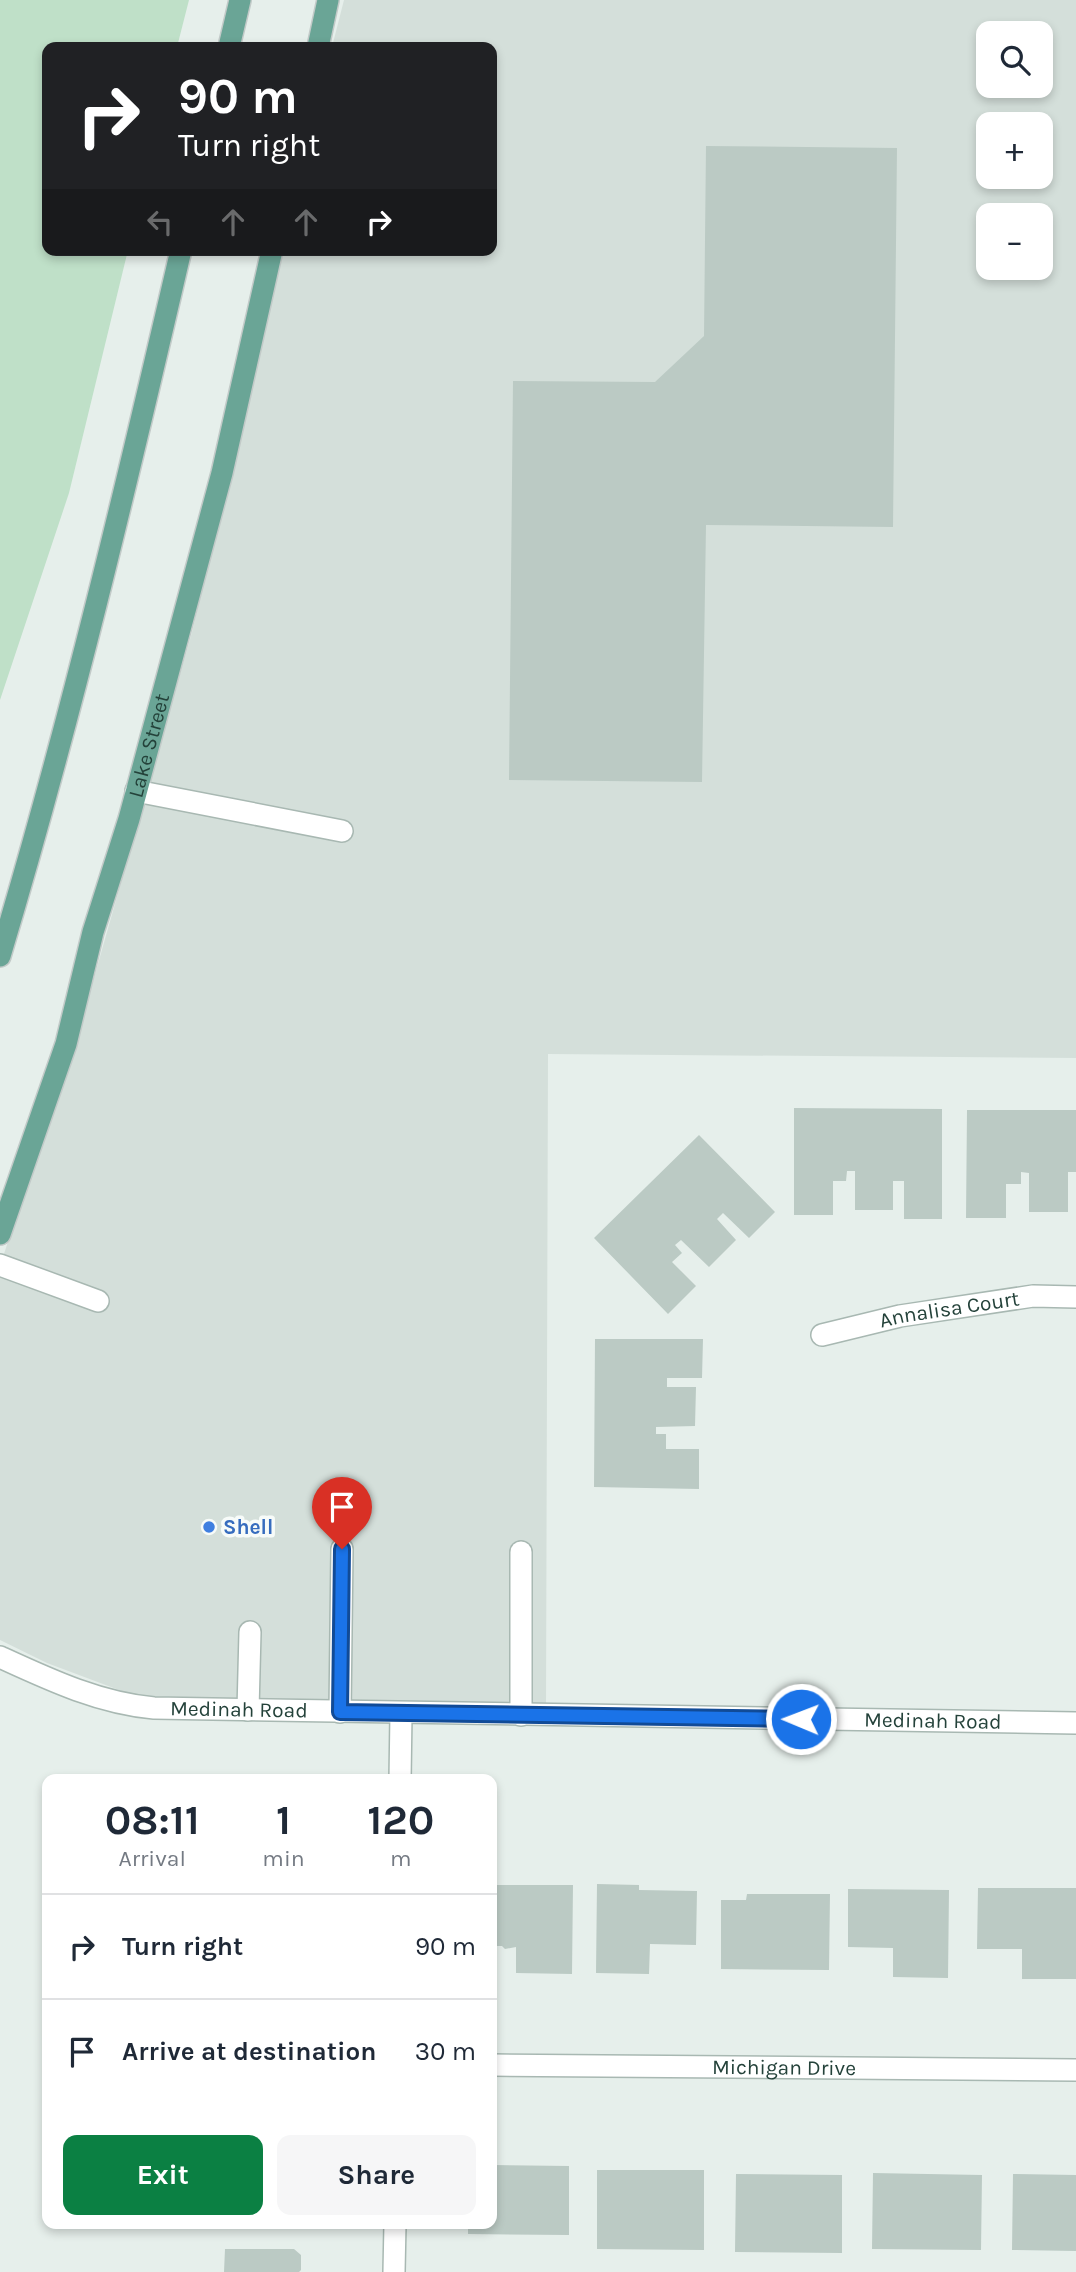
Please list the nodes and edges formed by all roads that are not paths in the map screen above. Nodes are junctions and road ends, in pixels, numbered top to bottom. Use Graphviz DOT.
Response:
graph roads {
  1 [pos="240,0"];
  2 [pos="328,0"];
  3 [pos="230,42"];
  4 [pos="319,42"];
  5 [pos="180,256"];
  6 [pos="271,256"];
  7 [pos="136,791"];
  8 [pos="342,831"];
  9 [pos="0,956"];
  10 [pos="0,1234"];
  11 [pos="0,1265"];
  12 [pos="1076,1297"];
  13 [pos="98,1301"];
  14 [pos="822,1335"];
  15 [pos="342,1549"];
  16 [pos="520,1552"];
  17 [pos="250,1632"];
  18 [pos="0,1657"];
  19 [pos="248,1710"];
  20 [pos="340,1712"];
  21 [pos="401,1714"];
  22 [pos="521,1715"];
  23 [pos="1076,1723"];
  24 [pos="400,1774"];
  25 [pos="497,2065"];
  26 [pos="1076,2070"];
  27 [pos="395,2229"];
  28 [pos="394,2272"];
  1 -- 3 [label="main road"];
  2 -- 4 [label="main road"];
  5 -- 9 [label="main road"];
  6 -- 7 [label="main road, Lake Street"];
  7 -- 8 [label="street"];
  7 -- 10 [label="main road, Lake Street"];
  11 -- 13 [label="street"];
  12 -- 14 [label="street, Annalisa Court"];
  15 -- 20 [label="street"];
  16 -- 22 [label="street"];
  17 -- 19 [label="street"];
  18 -- 19 [label="street, Medinah Road"];
  19 -- 20 [label="street, Medinah Road"];
  20 -- 21 [label="street, Medinah Road"];
  21 -- 22 [label="street, Medinah Road"];
  21 -- 24 [label="street"];
  22 -- 23 [label="street, Medinah Road"];
  25 -- 26 [label="street, Michigan Drive"];
  27 -- 28 [label="street"];
}
